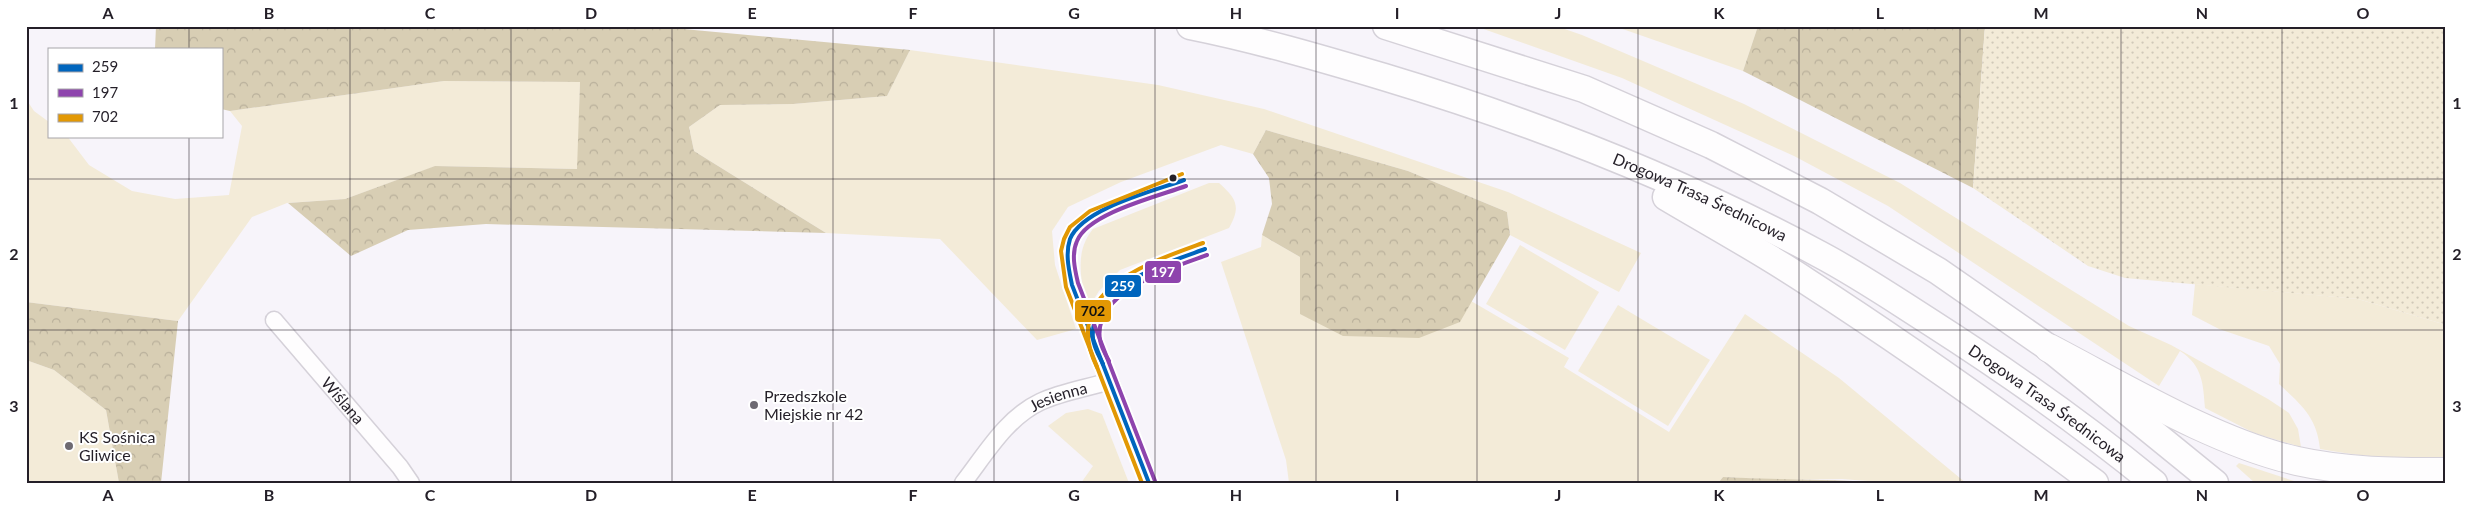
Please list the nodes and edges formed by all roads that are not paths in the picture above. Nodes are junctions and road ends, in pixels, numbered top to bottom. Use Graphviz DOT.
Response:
graph roads {
  1 [pos="1190,26"];
  2 [pos="1386,26"];
  3 [pos="1573,141"];
  4 [pos="274,320"];
  5 [pos="2050,348"];
  6 [pos="2445,472"];
  7 [pos="2146,476"];
  8 [pos="411,483"];
  9 [pos="963,483"];
  10 [pos="1149,483"];
  11 [pos="2095,483"];
  12 [pos="2215,483"];
  1 -- 3 [label="main road, Drogowa Trasa Średnicowa"];
  2 -- 5 [label="main road"];
  3 -- 7 [label="main road, Drogowa Trasa Średnicowa"];
  3 -- 11 [label="main road"];
  4 -- 8 [label="street, Wiślana"];
  5 -- 6 [label="highway"];
  5 -- 12 [label="main road"];
  9 -- 10 [label="street, Jesienna"];
}
